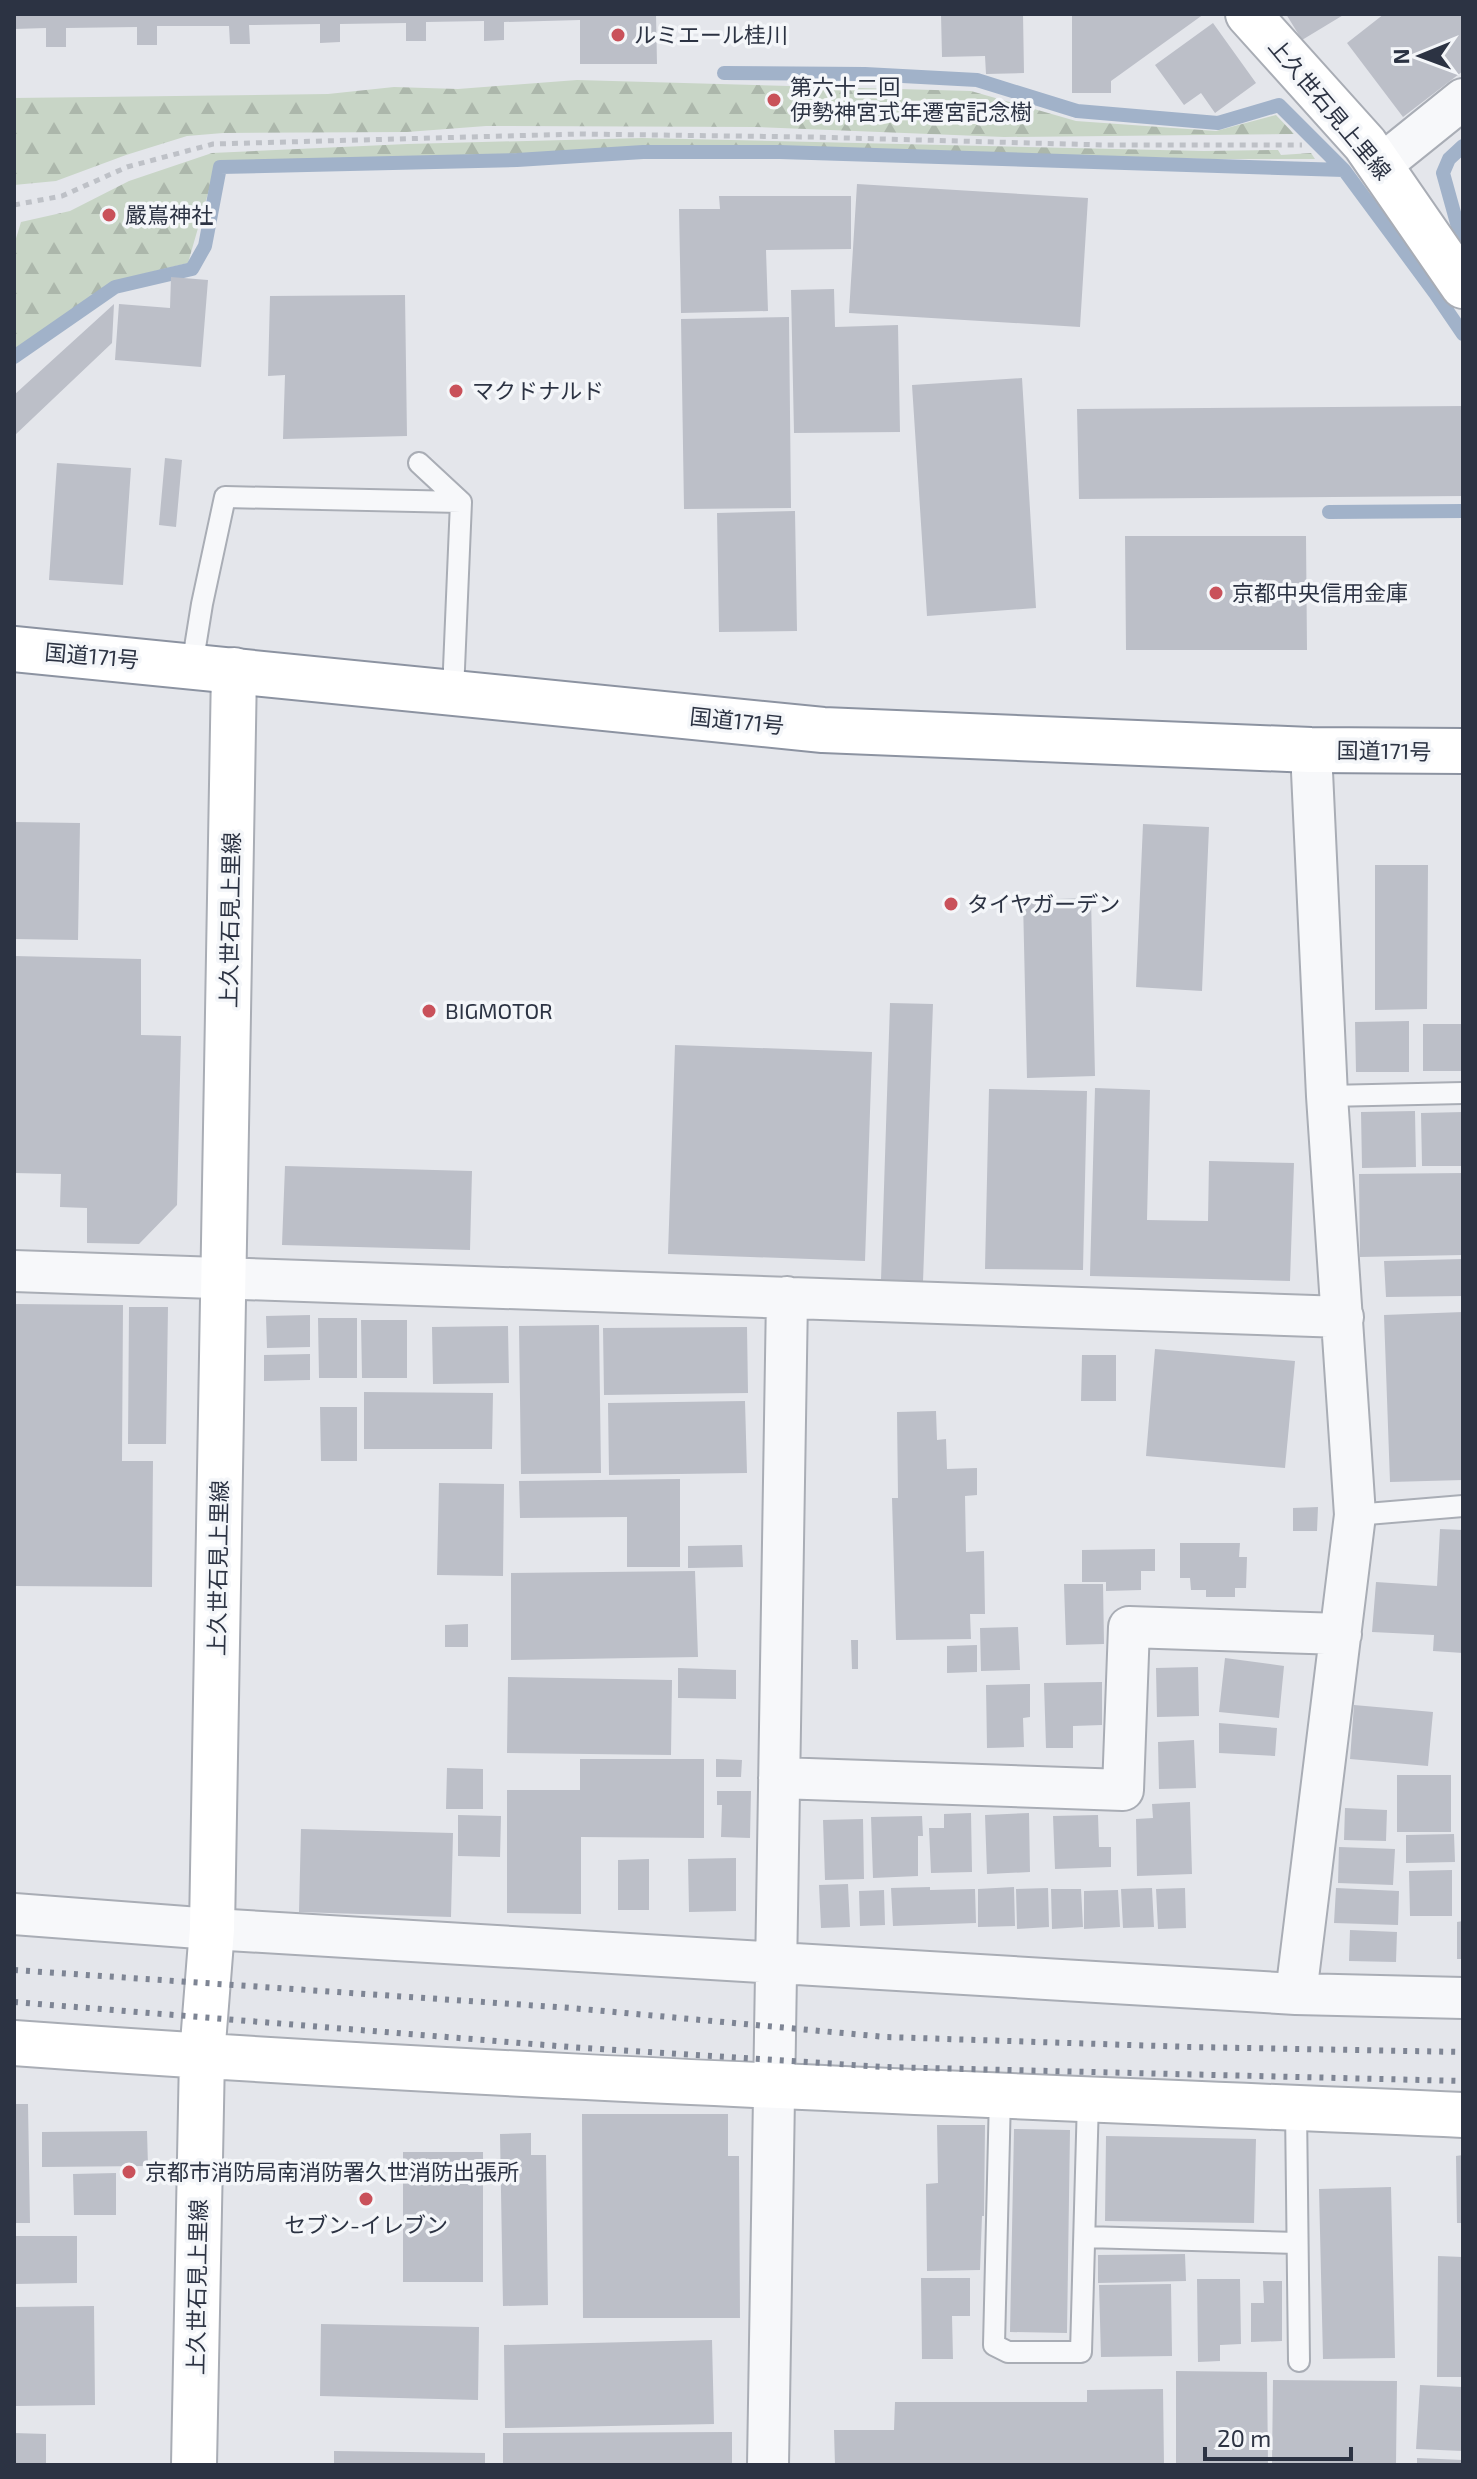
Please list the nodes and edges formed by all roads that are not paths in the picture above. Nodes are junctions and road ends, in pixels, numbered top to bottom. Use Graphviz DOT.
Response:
graph roads {
  1 [pos="1248,14"];
  2 [pos="1463,99"];
  3 [pos="1381,165"];
  4 [pos="1450,269"];
  5 [pos="419,463"];
  6 [pos="461,502"];
  7 [pos="14,649"];
  8 [pos="213,668"];
  9 [pos="453,692"];
  10 [pos="1311,750"];
  11 [pos="1463,751"];
  12 [pos="1463,1093"];
  13 [pos="1327,1096"];
  14 [pos="14,1271"];
  15 [pos="224,1277"];
  16 [pos="787,1297"];
  17 [pos="1343,1317"];
  18 [pos="1463,1506"];
  19 [pos="1355,1515"];
  20 [pos="1341,1634"];
  21 [pos="779,1778"];
  22 [pos="14,1914"];
  23 [pos="212,1929"];
  24 [pos="776,1963"];
  25 [pos="1296,1994"];
  26 [pos="1463,1998"];
  27 [pos="14,2043"];
  28 [pos="202,2056"];
  29 [pos="773,2088"];
  30 [pos="1000,2096"];
  31 [pos="1088,2100"];
  32 [pos="1296,2108"];
  33 [pos="1463,2115"];
  34 [pos="1085,2237"];
  35 [pos="1297,2243"];
  36 [pos="1299,2361"];
  37 [pos="194,2465"];
  38 [pos="768,2465"];
  1 -- 3 [label="main road, 上久世石見上里線"];
  2 -- 3 [label="street"];
  3 -- 4 [label="main road, 上久世石見上里線"];
  5 -- 6 [label="lane"];
  6 -- 8 [label="lane"];
  6 -- 9 [label="lane"];
  7 -- 8 [label="main road, 国道171号"];
  8 -- 9 [label="main road, 国道171号"];
  8 -- 15 [label="main road, 上久世石見上里線"];
  9 -- 10 [label="main road, 国道171号"];
  10 -- 11 [label="main road, 国道171号"];
  10 -- 13 [label="street"];
  12 -- 13 [label="lane"];
  13 -- 17 [label="street"];
  14 -- 15 [label="street"];
  15 -- 16 [label="street"];
  15 -- 23 [label="main road, 上久世石見上里線"];
  16 -- 17 [label="street"];
  16 -- 21 [label="street"];
  17 -- 19 [label="street"];
  18 -- 19 [label="lane"];
  19 -- 20 [label="street"];
  20 -- 21 [label="street"];
  20 -- 25 [label="street"];
  21 -- 24 [label="street"];
  22 -- 23 [label="street"];
  23 -- 24 [label="street"];
  23 -- 28 [label="main road, 上久世石見上里線"];
  24 -- 25 [label="street"];
  24 -- 29 [label="street"];
  25 -- 26 [label="street"];
  27 -- 28 [label="main road"];
  28 -- 29 [label="main road"];
  28 -- 37 [label="main road, 上久世石見上里線"];
  29 -- 30 [label="main road"];
  29 -- 38 [label="street"];
  30 -- 31 [label="main road"];
  30 -- 34 [label="lane"];
  31 -- 32 [label="main road"];
  31 -- 34 [label="lane"];
  32 -- 33 [label="main road"];
  32 -- 35 [label="lane"];
  34 -- 35 [label="lane"];
  35 -- 36 [label="lane"];
}
